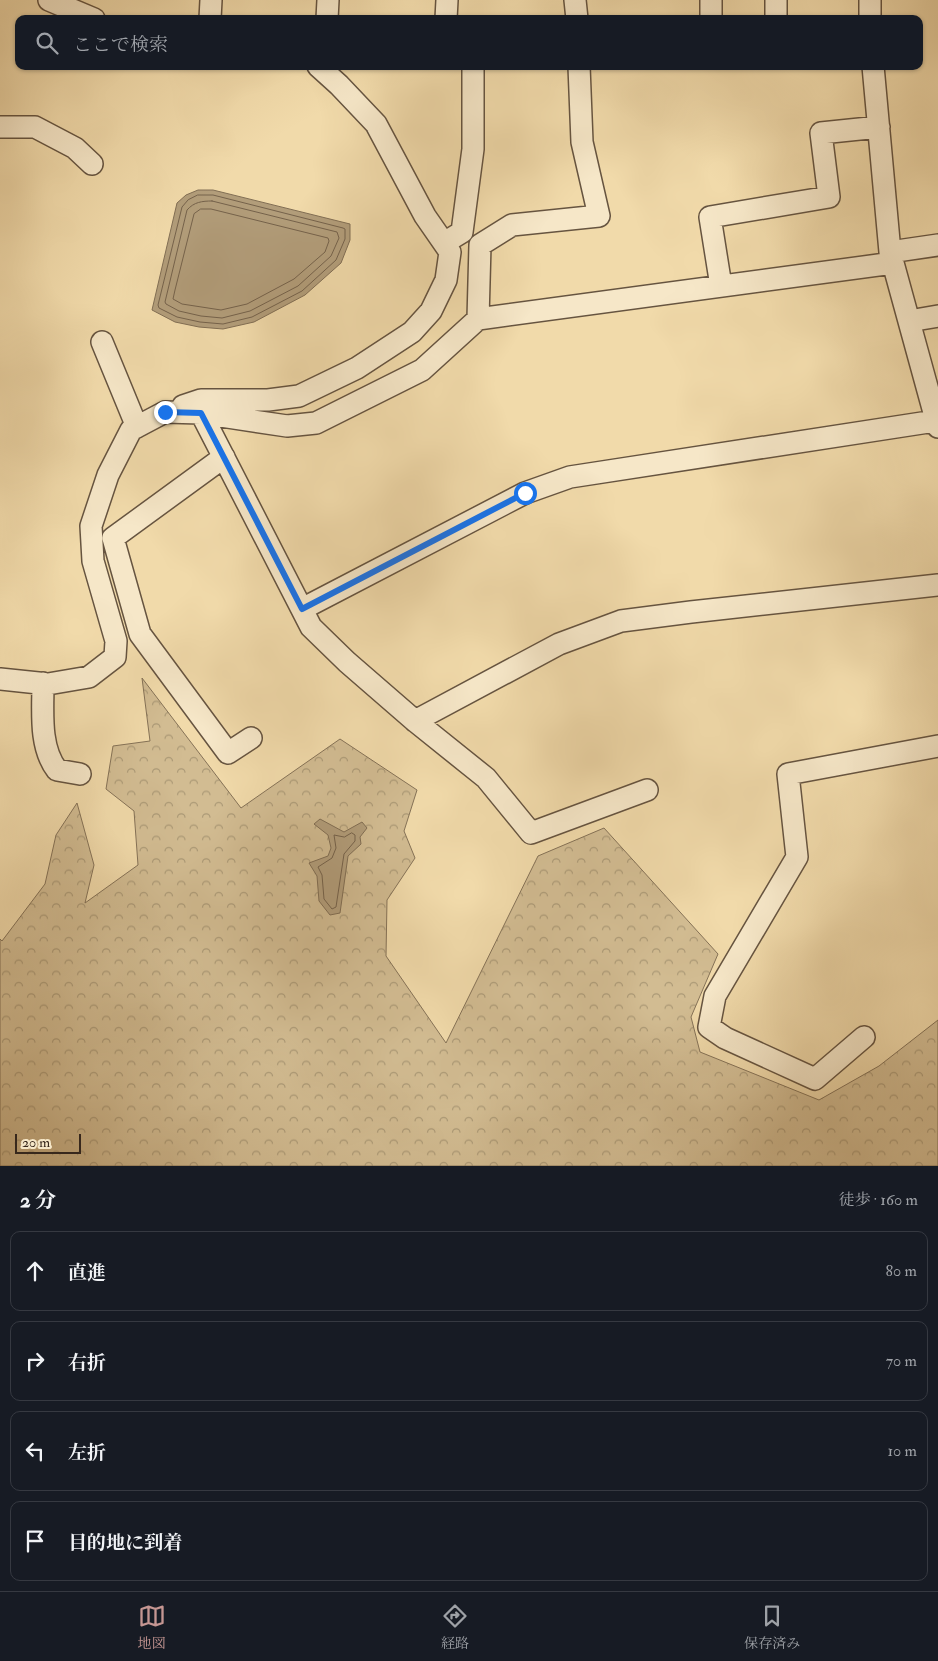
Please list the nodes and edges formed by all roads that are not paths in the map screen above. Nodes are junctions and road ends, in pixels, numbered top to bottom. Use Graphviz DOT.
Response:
graph roads {
  1 [pos="49,0"];
  2 [pos="211,0"];
  3 [pos="328,0"];
  4 [pos="447,0"];
  5 [pos="575,0"];
  6 [pos="711,0"];
  7 [pos="776,0"];
  8 [pos="870,0"];
  9 [pos="85,15"];
  10 [pos="210,15"];
  11 [pos="327,15"];
  12 [pos="446,15"];
  13 [pos="577,15"];
  14 [pos="711,15"];
  15 [pos="776,15"];
  16 [pos="870,15"];
  17 [pos="322,70"];
  18 [pos="473,70"];
  19 [pos="579,70"];
  20 [pos="873,70"];
  21 [pos="879,127"];
  22 [pos="0,128"];
  23 [pos="92,164"];
  24 [pos="444,243"];
  25 [pos="938,245"];
  26 [pos="892,257"];
  27 [pos="721,286"];
  28 [pos="938,316"];
  29 [pos="478,319"];
  30 [pos="909,321"];
  31 [pos="102,342"];
  32 [pos="169,412"];
  33 [pos="201,413"];
  34 [pos="937,424"];
  35 [pos="137,427"];
  36 [pos="224,457"];
  37 [pos="938,585"];
  38 [pos="302,609"];
  39 [pos="0,679"];
  40 [pos="43,683"];
  41 [pos="415,721"];
  42 [pos="251,738"];
  43 [pos="938,746"];
  44 [pos="80,774"];
  45 [pos="647,790"];
  46 [pos="864,1037"];
  1 -- 9 [label="street"];
  2 -- 10 [label="street"];
  3 -- 11 [label="street"];
  4 -- 12 [label="street"];
  5 -- 13 [label="street"];
  6 -- 14 [label="street"];
  7 -- 15 [label="street"];
  8 -- 16 [label="street"];
  17 -- 24 [label="street"];
  18 -- 24 [label="street"];
  19 -- 29 [label="street"];
  20 -- 21 [label="street"];
  21 -- 26 [label="street"];
  21 -- 27 [label="street"];
  22 -- 23 [label="street"];
  24 -- 32 [label="street"];
  25 -- 26 [label="street"];
  26 -- 27 [label="street"];
  26 -- 30 [label="street"];
  27 -- 29 [label="street"];
  28 -- 30 [label="street"];
  29 -- 33 [label="street"];
  30 -- 34 [label="street"];
  31 -- 35 [label="street"];
  32 -- 33 [label="street"];
  32 -- 35 [label="street"];
  33 -- 36 [label="street"];
  34 -- 38 [label="street"];
  35 -- 40 [label="street"];
  36 -- 38 [label="street"];
  36 -- 42 [label="street"];
  37 -- 41 [label="street"];
  38 -- 41 [label="street"];
  39 -- 40 [label="street"];
  40 -- 44 [label="street"];
  41 -- 45 [label="street"];
  43 -- 46 [label="street"];
}
